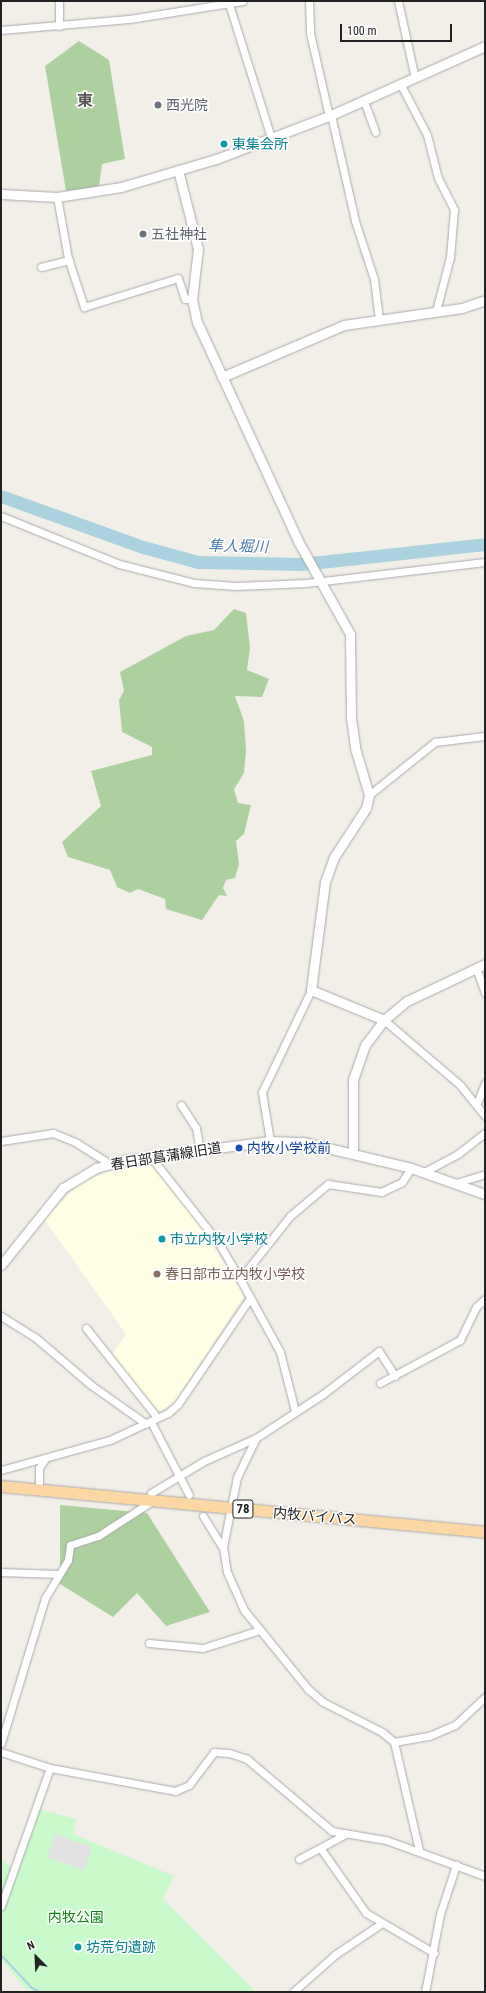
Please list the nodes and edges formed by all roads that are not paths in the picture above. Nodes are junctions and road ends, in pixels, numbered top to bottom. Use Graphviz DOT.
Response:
graph roads {
  1 [pos="59,1"];
  2 [pos="242,1"];
  3 [pos="309,1"];
  4 [pos="398,1"];
  5 [pos="228,2"];
  6 [pos="58,26"];
  7 [pos="1,30"];
  8 [pos="485,46"];
  9 [pos="415,78"];
  10 [pos="401,86"];
  11 [pos="364,101"];
  12 [pos="330,116"];
  13 [pos="374,132"];
  14 [pos="271,137"];
  15 [pos="178,170"];
  16 [pos="1,194"];
  17 [pos="57,197"];
  18 [pos="69,260"];
  19 [pos="41,267"];
  20 [pos="192,299"];
  21 [pos="485,300"];
  22 [pos="436,311"];
  23 [pos="379,319"];
  24 [pos="222,377"];
  25 [pos="1,516"];
  26 [pos="485,562"];
  27 [pos="322,580"];
  28 [pos="485,736"];
  29 [pos="369,794"];
  30 [pos="485,964"];
  31 [pos="476,968"];
  32 [pos="311,990"];
  33 [pos="485,993"];
  34 [pos="384,1020"];
  35 [pos="485,1083"];
  36 [pos="477,1103"];
  37 [pos="181,1105"];
  38 [pos="485,1116"];
  39 [pos="485,1133"];
  40 [pos="1,1141"];
  41 [pos="270,1141"];
  42 [pos="200,1150"];
  43 [pos="353,1152"];
  44 [pos="150,1156"];
  45 [pos="108,1163"];
  46 [pos="411,1168"];
  47 [pos="424,1172"];
  48 [pos="485,1174"];
  49 [pos="456,1183"];
  50 [pos="485,1194"];
  51 [pos="1,1265"];
  52 [pos="240,1279"];
  53 [pos="250,1298"];
  54 [pos="485,1299"];
  55 [pos="1,1316"];
  56 [pos="86,1328"];
  57 [pos="395,1376"];
  58 [pos="380,1383"];
  59 [pos="295,1411"];
  60 [pos="151,1421"];
  61 [pos="256,1438"];
  62 [pos="45,1458"];
  63 [pos="1,1470"];
  64 [pos="178,1477"];
  65 [pos="1,1486"];
  66 [pos="39,1490"];
  67 [pos="189,1495"];
  68 [pos="151,1497"];
  69 [pos="230,1508"];
  70 [pos="203,1516"];
  71 [pos="485,1532"];
  72 [pos="222,1547"];
  73 [pos="1,1572"];
  74 [pos="57,1574"];
  75 [pos="260,1630"];
  76 [pos="149,1642"];
  77 [pos="485,1697"];
  78 [pos="394,1742"];
  79 [pos="1,1743"];
  80 [pos="1,1752"];
  81 [pos="50,1768"];
  82 [pos="344,1835"];
  83 [pos="321,1849"];
  84 [pos="419,1850"];
  85 [pos="299,1859"];
  86 [pos="456,1865"];
  87 [pos="485,1876"];
  88 [pos="1,1906"];
  89 [pos="382,1923"];
  90 [pos="434,1953"];
  91 [pos="293,1992"];
  92 [pos="425,1992"];
  1 -- 6 [label="street"];
  2 -- 5 [label="street"];
  3 -- 12 [label="street"];
  4 -- 9 [label="street"];
  5 -- 6 [label="street"];
  5 -- 14 [label="street"];
  6 -- 7 [label="street"];
  8 -- 9 [label="street"];
  9 -- 10 [label="street"];
  10 -- 11 [label="street"];
  10 -- 22 [label="street"];
  11 -- 12 [label="street"];
  11 -- 13 [label="street"];
  12 -- 14 [label="street"];
  12 -- 23 [label="street"];
  14 -- 15 [label="street"];
  15 -- 17 [label="street"];
  15 -- 20 [label="street"];
  16 -- 17 [label="street"];
  17 -- 18 [label="street"];
  18 -- 19 [label="street"];
  18 -- 20 [label="street"];
  20 -- 24 [label="street"];
  21 -- 22 [label="street"];
  22 -- 23 [label="street"];
  23 -- 24 [label="street"];
  24 -- 27 [label="street"];
  25 -- 27 [label="street"];
  26 -- 27 [label="street"];
  27 -- 29 [label="street"];
  28 -- 29 [label="street"];
  29 -- 32 [label="street"];
  30 -- 31 [label="street"];
  31 -- 33 [label="street"];
  31 -- 34 [label="street"];
  32 -- 34 [label="street"];
  32 -- 41 [label="street"];
  34 -- 36 [label="street"];
  34 -- 43 [label="street"];
  35 -- 36 [label="street"];
  36 -- 38 [label="street"];
  37 -- 42 [label="street"];
  39 -- 47 [label="street"];
  40 -- 45 [label="street"];
  41 -- 42 [label="street, 春日部菖蒲線旧道"];
  41 -- 43 [label="street, 春日部菖蒲線旧道"];
  42 -- 44 [label="street, 春日部菖蒲線旧道"];
  43 -- 46 [label="street, 春日部菖蒲線旧道"];
  44 -- 45 [label="street, 春日部菖蒲線旧道"];
  44 -- 52 [label="street"];
  45 -- 51 [label="street, 春日部菖蒲線旧道"];
  46 -- 47 [label="street, 春日部菖蒲線旧道"];
  46 -- 52 [label="street"];
  47 -- 49 [label="street, 春日部菖蒲線旧道"];
  48 -- 49 [label="street"];
  49 -- 50 [label="street, 春日部菖蒲線旧道"];
  52 -- 53 [label="street"];
  53 -- 59 [label="street"];
  53 -- 60 [label="street"];
  54 -- 57 [label="street"];
  55 -- 60 [label="street"];
  56 -- 60 [label="street"];
  57 -- 58 [label="street"];
  57 -- 59 [label="street"];
  59 -- 61 [label="street"];
  60 -- 62 [label="street"];
  60 -- 64 [label="street"];
  61 -- 64 [label="street"];
  61 -- 69 [label="street"];
  62 -- 63 [label="street"];
  62 -- 66 [label="street"];
  64 -- 67 [label="street"];
  64 -- 68 [label="street"];
  65 -- 66 [label="main road, 内牧バイパス / 78"];
  66 -- 68 [label="main road, 内牧バイパス / 78"];
  68 -- 69 [label="main road, 内牧バイパス / 78"];
  68 -- 74 [label="street"];
  69 -- 71 [label="main road, 内牧バイパス / 78"];
  69 -- 72 [label="street"];
  70 -- 72 [label="street"];
  72 -- 75 [label="street"];
  73 -- 74 [label="street"];
  74 -- 79 [label="street"];
  75 -- 76 [label="street"];
  75 -- 78 [label="street"];
  77 -- 78 [label="street"];
  78 -- 84 [label="street"];
  80 -- 81 [label="street"];
  81 -- 82 [label="street"];
  81 -- 88 [label="street"];
  82 -- 83 [label="street"];
  82 -- 84 [label="street"];
  83 -- 85 [label="street"];
  83 -- 89 [label="street"];
  84 -- 86 [label="street"];
  86 -- 87 [label="street"];
  86 -- 90 [label="street"];
  89 -- 90 [label="street"];
  89 -- 91 [label="street"];
  90 -- 92 [label="street"];
}
